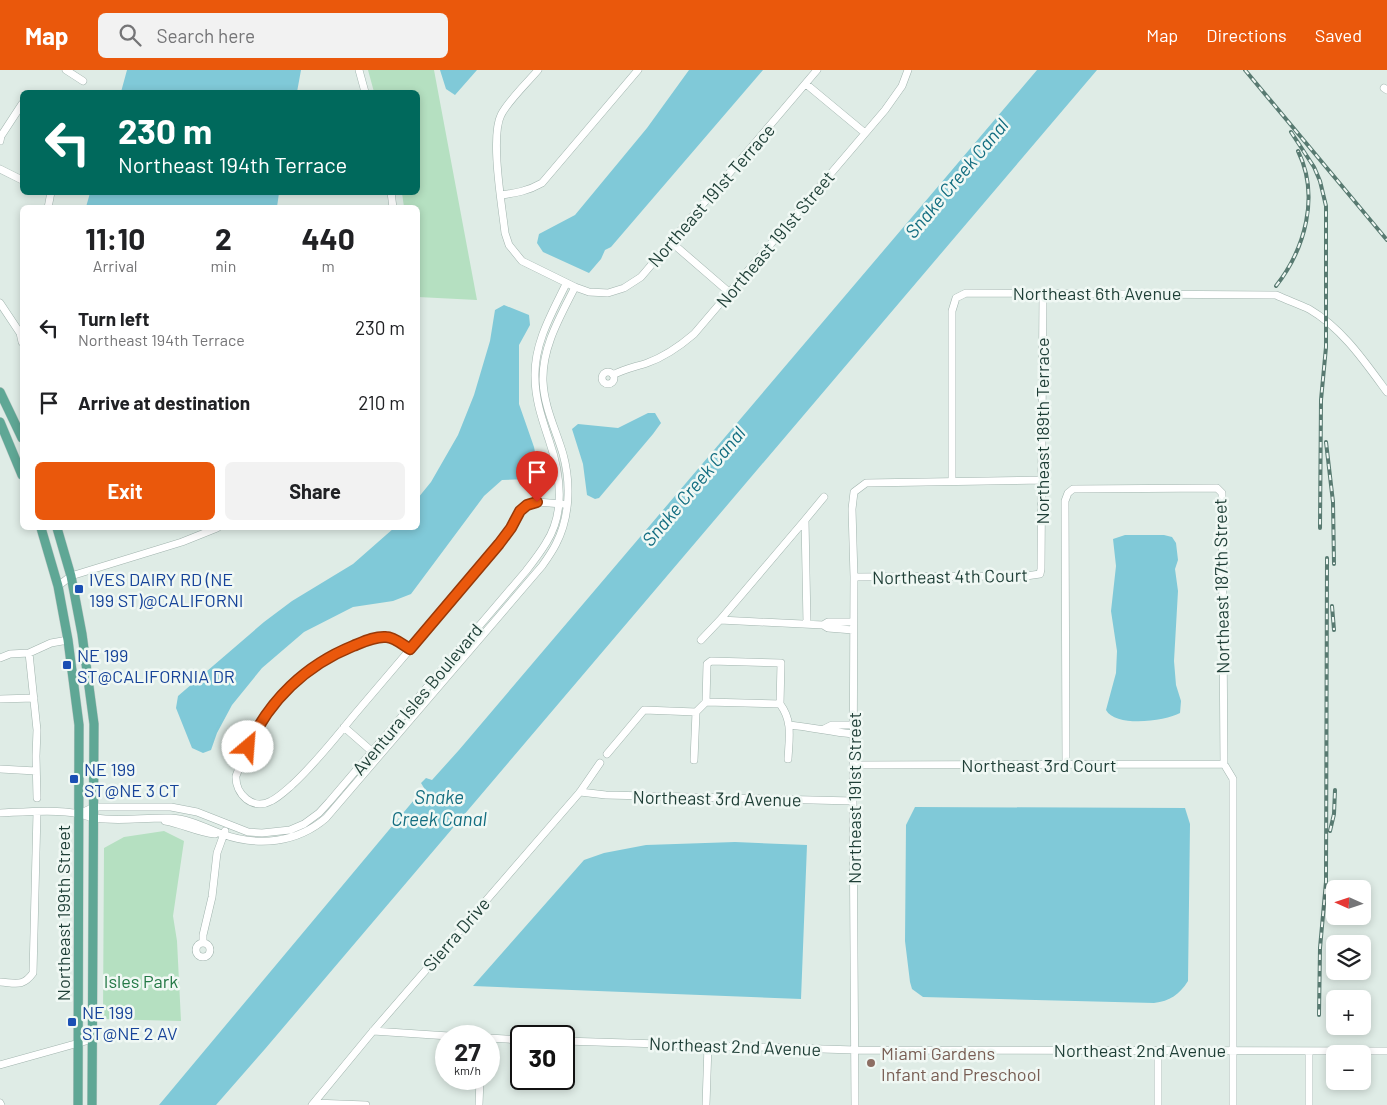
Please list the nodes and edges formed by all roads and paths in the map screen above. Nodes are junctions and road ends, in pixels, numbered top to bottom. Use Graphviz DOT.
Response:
graph roads {
  1 [pos="66,70"];
  2 [pos="359,70"];
  3 [pos="538,70"];
  4 [pos="638,70"];
  5 [pos="817,70"];
  6 [pos="908,70"];
  7 [pos="83,81"];
  8 [pos="806,84"];
  9 [pos="364,90"];
  10 [pos="20,107"];
  11 [pos="865,133"];
  12 [pos="0,141"];
  13 [pos="0,169"];
  14 [pos="20,179"];
  15 [pos="501,195"];
  16 [pos="671,242"];
  17 [pos="566,284"];
  18 [pos="575,287"];
  19 [pos="730,293"];
  20 [pos="1043,293"];
  21 [pos="0,303"];
  22 [pos="20,331"];
  23 [pos="613,375"];
  24 [pos="0,392"];
  25 [pos="1387,392"];
  26 [pos="4,407"];
  27 [pos="0,422"];
  28 [pos="20,435"];
  29 [pos="20,470"];
  30 [pos="1043,480"];
  31 [pos="952,481"];
  32 [pos="824,497"];
  33 [pos="558,504"];
  34 [pos="568,504"];
  35 [pos="805,520"];
  36 [pos="42,530"];
  37 [pos="58,530"];
  38 [pos="212,530"];
  39 [pos="1042,569"];
  40 [pos="71,576"];
  41 [pos="854,577"];
  42 [pos="58,586"];
  43 [pos="720,620"];
  44 [pos="807,624"];
  45 [pos="854,626"];
  46 [pos="68,640"];
  47 [pos="702,640"];
  48 [pos="410,649"];
  49 [pos="29,653"];
  50 [pos="0,658"];
  51 [pos="34,698"];
  52 [pos="0,699"];
  53 [pos="706,702"];
  54 [pos="780,704"];
  55 [pos="696,712"];
  56 [pos="789,725"];
  57 [pos="854,725"];
  58 [pos="344,727"];
  59 [pos="824,729"];
  60 [pos="853,734"];
  61 [pos="372,752"];
  62 [pos="607,754"];
  63 [pos="378,758"];
  64 [pos="788,759"];
  65 [pos="694,760"];
  66 [pos="600,764"];
  67 [pos="1224,764"];
  68 [pos="854,765"];
  69 [pos="1066,765"];
  70 [pos="0,769"];
  71 [pos="36,771"];
  72 [pos="580,792"];
  73 [pos="37,798"];
  74 [pos="853,801"];
  75 [pos="94,807"];
  76 [pos="37,812"];
  77 [pos="0,813"];
  78 [pos="79,814"];
  79 [pos="94,818"];
  80 [pos="228,824"];
  81 [pos="224,835"];
  82 [pos="203,943"];
  83 [pos="0,982"];
  84 [pos="373,1031"];
  85 [pos="435,1035"];
  86 [pos="93,1039"];
  87 [pos="575,1041"];
  88 [pos="79,1042"];
  89 [pos="708,1045"];
  90 [pos="855,1050"];
  91 [pos="1158,1050"];
  92 [pos="1233,1050"];
  93 [pos="1309,1051"];
  94 [pos="1387,1051"];
  95 [pos="0,1065"];
  96 [pos="480,1090"];
  97 [pos="313,1104"];
  98 [pos="78,1105"];
  99 [pos="92,1105"];
  100 [pos="366,1105"];
  101 [pos="479,1105"];
  102 [pos="706,1105"];
  103 [pos="855,1105"];
  104 [pos="1158,1105"];
  105 [pos="1233,1105"];
  106 [pos="1309,1105"];
  1 -- 7 [label="street"];
  2 -- 9 [label="street"];
  3 -- 15 [label="street"];
  4 -- 15 [label="street"];
  5 -- 8 [label="street, Northeast 191st Terrace"];
  6 -- 11 [label="street, Northeast 191st Street"];
  8 -- 11 [label="street"];
  8 -- 16 [label="street, Northeast 191st Terrace"];
  10 -- 12 [label="street"];
  11 -- 19 [label="street, Northeast 191st Street"];
  13 -- 14 [label="street"];
  15 -- 17 [label="street"];
  16 -- 18 [label="street, Northeast 191st Terrace"];
  16 -- 19 [label="street"];
  17 -- 18 [label="street"];
  17 -- 33 [label="street, Aventura Isles Boulevard"];
  18 -- 34 [label="street, Aventura Isles Boulevard"];
  19 -- 23 [label="street, Northeast 191st Street"];
  20 -- 25 [label="street, Northeast 6th Avenue"];
  20 -- 30 [label="street, Northeast 189th Terrace"];
  20 -- 31 [label="street, Northeast 6th Avenue"];
  21 -- 22 [label="street"];
  24 -- 26 [label="main road"];
  26 -- 28 [label="main road"];
  27 -- 29 [label="main road"];
  30 -- 31 [label="street"];
  30 -- 39 [label="street, Northeast 189th Terrace"];
  31 -- 41 [label="street, Northeast 191st Street"];
  32 -- 35 [label="street"];
  33 -- 34 [label="street"];
  33 -- 48 [label="street"];
  33 -- 61 [label="street, Aventura Isles Boulevard"];
  34 -- 63 [label="street, Aventura Isles Boulevard"];
  35 -- 43 [label="street"];
  35 -- 44 [label="street"];
  36 -- 42 [label="main road, Northeast 199th Street"];
  37 -- 40 [label="main road, Northeast 199th Street"];
  38 -- 40 [label="street"];
  39 -- 41 [label="street, Northeast 4th Court"];
  40 -- 42 [label="street"];
  40 -- 75 [label="main road, Northeast 199th Street"];
  41 -- 45 [label="street, Northeast 191st Street"];
  42 -- 46 [label="main road, Northeast 199th Street"];
  43 -- 44 [label="street"];
  43 -- 47 [label="street"];
  44 -- 45 [label="street"];
  45 -- 57 [label="street, Northeast 191st Street"];
  46 -- 49 [label="street"];
  46 -- 78 [label="main road, Northeast 199th Street"];
  48 -- 58 [label="street"];
  48 -- 58 [label="street"];
  49 -- 50 [label="street"];
  49 -- 51 [label="street"];
  51 -- 52 [label="street"];
  51 -- 71 [label="street"];
  53 -- 54 [label="street"];
  53 -- 54 [label="street"];
  53 -- 55 [label="street"];
  54 -- 56 [label="street"];
  55 -- 62 [label="street"];
  55 -- 65 [label="street"];
  56 -- 59 [label="street"];
  56 -- 64 [label="street"];
  57 -- 59 [label="street"];
  57 -- 60 [label="street, Northeast 191st Street"];
  58 -- 61 [label="street"];
  59 -- 60 [label="street"];
  60 -- 68 [label="street, Northeast 191st Street"];
  61 -- 63 [label="street"];
  61 -- 80 [label="street, Aventura Isles Boulevard"];
  63 -- 81 [label="street, Aventura Isles Boulevard"];
  66 -- 72 [label="street, Sierra Drive"];
  67 -- 69 [label="street, Northeast 3rd Court"];
  67 -- 69 [label="street, Northeast 187th Street"];
  67 -- 92 [label="street, Northeast 187th Street"];
  68 -- 69 [label="street, Northeast 3rd Court"];
  68 -- 74 [label="street, Northeast 191st Street"];
  70 -- 71 [label="street"];
  71 -- 73 [label="street"];
  72 -- 74 [label="street, Northeast 3rd Avenue"];
  72 -- 84 [label="street, Sierra Drive"];
  74 -- 90 [label="street, Northeast 191st Street"];
  75 -- 78 [label="street, Aventura Isles Boulevard"];
  75 -- 79 [label="main road, Northeast 199th Street"];
  75 -- 80 [label="street, Aventura Isles Boulevard"];
  76 -- 77 [label="street"];
  76 -- 78 [label="street"];
  76 -- 83 [label="street"];
  78 -- 79 [label="street, Aventura Isles Boulevard"];
  78 -- 88 [label="main road, Northeast 199th Street"];
  79 -- 81 [label="street, Aventura Isles Boulevard"];
  79 -- 86 [label="main road, Northeast 199th Street"];
  80 -- 81 [label="street"];
  81 -- 82 [label="street"];
  84 -- 85 [label="street"];
  84 -- 97 [label="street, Sierra Drive"];
  86 -- 88 [label="street"];
  86 -- 99 [label="main road, Northeast 199th Street"];
  87 -- 89 [label="street, Northeast 2nd Avenue"];
  88 -- 95 [label="street"];
  88 -- 98 [label="main road, Northeast 199th Street"];
  89 -- 90 [label="street, Northeast 2nd Avenue"];
  89 -- 102 [label="street"];
  90 -- 91 [label="street, Northeast 2nd Avenue"];
  90 -- 103 [label="street, Northeast 191st Street"];
  91 -- 92 [label="street, Northeast 2nd Avenue"];
  91 -- 104 [label="street"];
  92 -- 93 [label="street, Northeast 2nd Avenue"];
  92 -- 105 [label="street, Northeast 187th Street"];
  93 -- 94 [label="street, Northeast 2nd Avenue"];
  93 -- 106 [label="street"];
  96 -- 101 [label="street"];
  97 -- 100 [label="street"];
}
